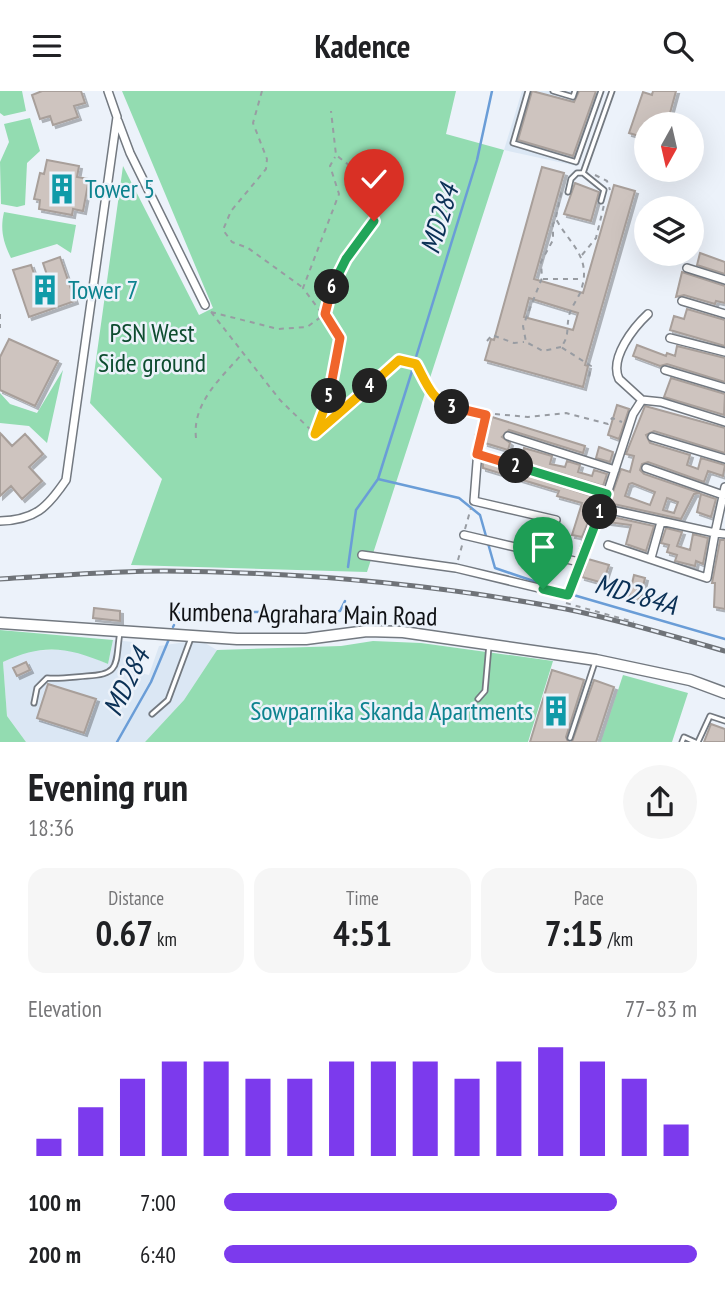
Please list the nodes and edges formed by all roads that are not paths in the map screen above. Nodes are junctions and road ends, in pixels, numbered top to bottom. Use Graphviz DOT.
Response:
graph roads {
  1 [pos="108,91"];
  2 [pos="528,91"];
  3 [pos="553,91"];
  4 [pos="575,91"];
  5 [pos="601,91"];
  6 [pos="612,91"];
  7 [pos="117,117"];
  8 [pos="583,173"];
  9 [pos="568,192"];
  10 [pos="601,201"];
  11 [pos="687,268"];
  12 [pos="725,280"];
  13 [pos="682,301"];
  14 [pos="205,305"];
  15 [pos="725,313"];
  16 [pos="648,314"];
  17 [pos="670,338"];
  18 [pos="725,352"];
  19 [pos="665,370"];
  20 [pos="725,388"];
  21 [pos="642,400"];
  22 [pos="486,415"];
  23 [pos="725,422"];
  24 [pos="508,436"];
  25 [pos="652,437"];
  26 [pos="477,454"];
  27 [pos="725,460"];
  28 [pos="646,468"];
  29 [pos="615,470"];
  30 [pos="724,491"];
  31 [pos="607,494"];
  32 [pos="602,508"];
  33 [pos="556,520"];
  34 [pos="0,521"];
  35 [pos="661,522"];
  36 [pos="715,533"];
  37 [pos="725,534"];
  38 [pos="464,535"];
  39 [pos="608,545"];
  40 [pos="362,555"];
  41 [pos="650,558"];
  42 [pos="579,562"];
  43 [pos="0,623"];
  44 [pos="121,629"];
  45 [pos="191,636"];
  46 [pos="489,643"];
  47 [pos="596,660"];
  48 [pos="725,693"];
  49 [pos="478,699"];
  50 [pos="34,703"];
  51 [pos="152,715"];
  52 [pos="725,721"];
  53 [pos="570,739"];
  54 [pos="682,742"];
  55 [pos="696,742"];
  1 -- 7 [label="street"];
  2 -- 5 [label="lane"];
  3 -- 4 [label="lane"];
  6 -- 8 [label="lane"];
  7 -- 14 [label="street"];
  7 -- 34 [label="street"];
  8 -- 9 [label="lane"];
  8 -- 10 [label="lane"];
  11 -- 12 [label="street"];
  13 -- 15 [label="street"];
  16 -- 21 [label="street"];
  17 -- 18 [label="street"];
  19 -- 20 [label="street"];
  21 -- 23 [label="street"];
  21 -- 29 [label="street"];
  22 -- 26 [label="street"];
  24 -- 29 [label="street"];
  25 -- 27 [label="street"];
  26 -- 31 [label="street"];
  26 -- 33 [label="street"];
  28 -- 30 [label="street"];
  29 -- 31 [label="street"];
  30 -- 36 [label="street"];
  31 -- 32 [label="street"];
  32 -- 35 [label="street"];
  32 -- 42 [label="street"];
  35 -- 36 [label="street"];
  35 -- 41 [label="street"];
  36 -- 37 [label="street"];
  36 -- 41 [label="street"];
  38 -- 42 [label="street"];
  39 -- 41 [label="street"];
  40 -- 42 [label="street"];
  43 -- 44 [label="street, Kumbena Agrahara Main Road"];
  44 -- 45 [label="street, Kumbena Agrahara Main Road"];
  44 -- 50 [label="lane"];
  45 -- 46 [label="street, Kumbena Agrahara Main Road"];
  45 -- 51 [label="lane"];
  46 -- 47 [label="street, Kumbena Agrahara Main Road"];
  46 -- 49 [label="lane"];
  47 -- 48 [label="street, Kumbena Agrahara Main Road"];
  47 -- 53 [label="lane"];
  52 -- 55 [label="lane"];
  54 -- 55 [label="lane"];
}
